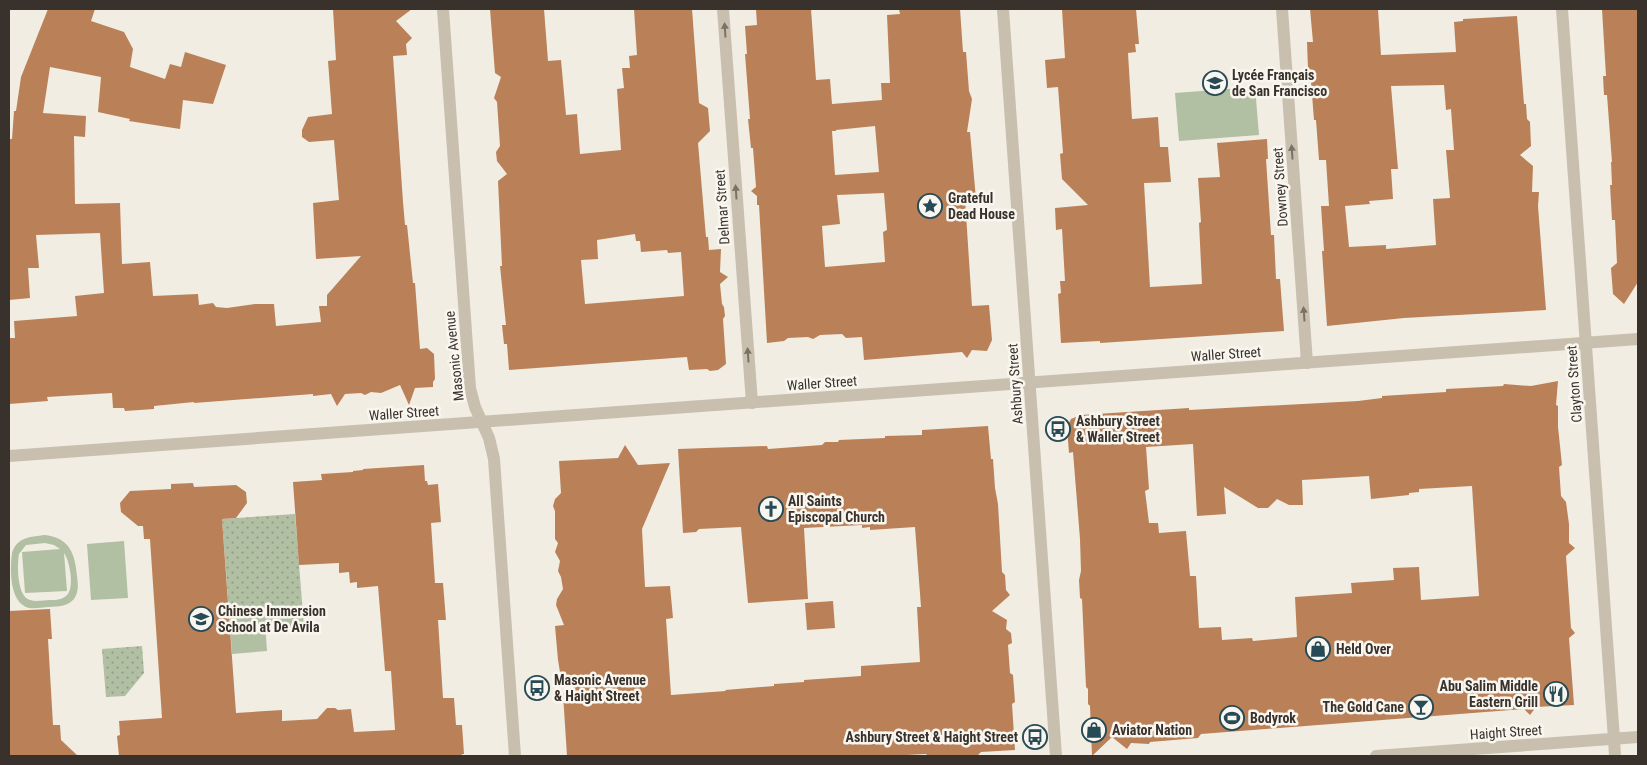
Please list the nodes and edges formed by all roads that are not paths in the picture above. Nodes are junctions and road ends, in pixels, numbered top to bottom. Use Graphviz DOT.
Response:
graph roads {
  1 [pos="443,9"];
  2 [pos="723,9"];
  3 [pos="1003,9"];
  4 [pos="1282,9"];
  5 [pos="1562,9"];
  6 [pos="1638,339"];
  7 [pos="1586,342"];
  8 [pos="1307,363"];
  9 [pos="1030,383"];
  10 [pos="752,403"];
  11 [pos="481,422"];
  12 [pos="9,456"];
  13 [pos="1638,737"];
  14 [pos="1614,739"];
  15 [pos="515,756"];
  16 [pos="1056,756"];
  17 [pos="1376,756"];
  18 [pos="1615,756"];
  1 -- 11 [label="street, Masonic Avenue"];
  10 -- 2 [label="street, Delmar Street, one-way"];
  3 -- 9 [label="street, Ashbury Street"];
  8 -- 4 [label="street, Downey Street, one-way"];
  5 -- 7 [label="street, Clayton Street"];
  6 -- 7 [label="street, Waller Street"];
  7 -- 8 [label="street, Waller Street"];
  7 -- 14 [label="street, Clayton Street"];
  8 -- 9 [label="street, Waller Street"];
  9 -- 10 [label="street, Waller Street"];
  9 -- 16 [label="street, Ashbury Street"];
  10 -- 11 [label="street, Waller Street"];
  11 -- 12 [label="street, Waller Street"];
  11 -- 15 [label="street, Masonic Avenue"];
  13 -- 14 [label="street, Haight Street"];
  14 -- 17 [label="street, Haight Street"];
  14 -- 18 [label="street, Clayton Street"];
}
